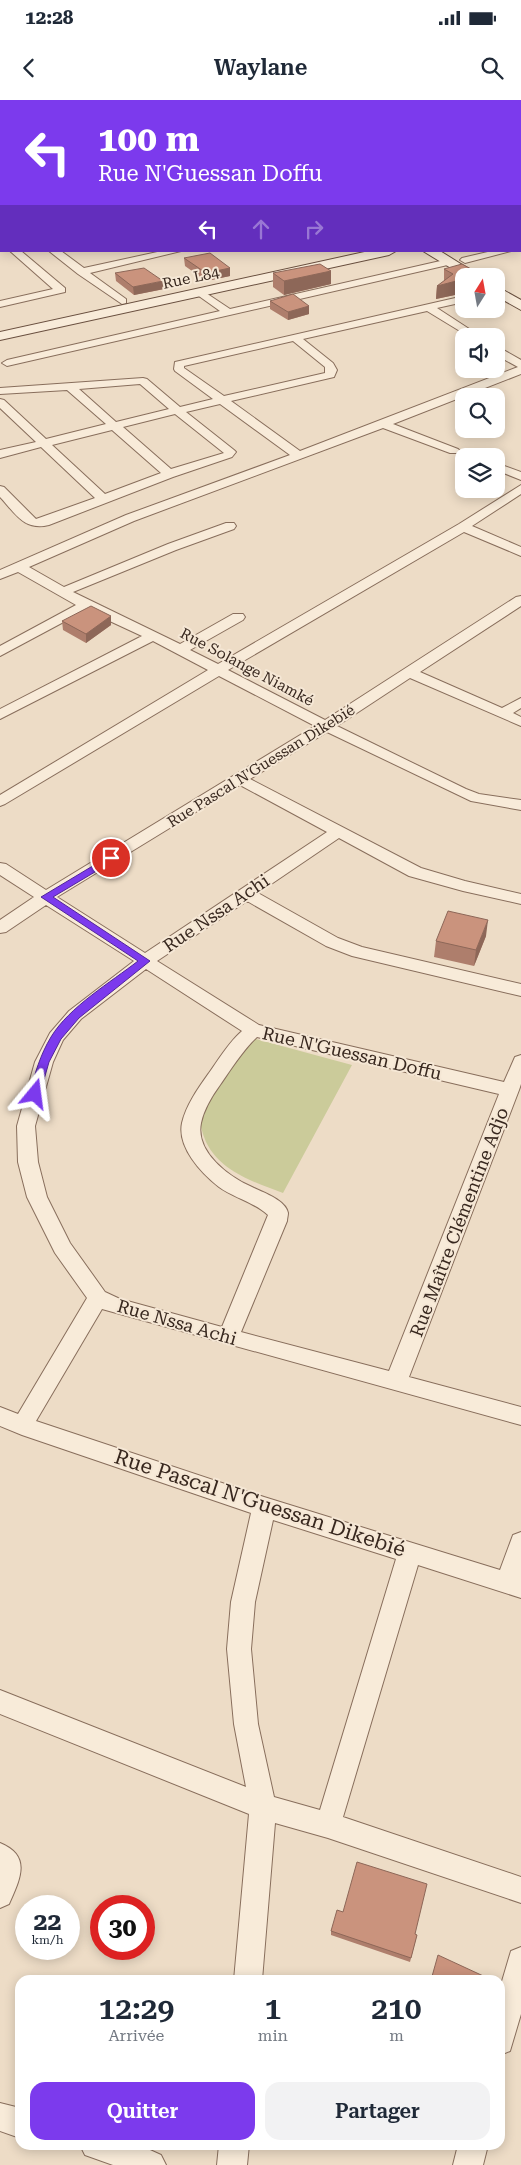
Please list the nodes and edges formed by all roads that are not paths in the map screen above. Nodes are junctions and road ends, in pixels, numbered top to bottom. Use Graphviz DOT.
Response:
graph roads {
  1 [pos="16,252"];
  2 [pos="55,252"];
  3 [pos="171,252"];
  4 [pos="351,252"];
  5 [pos="384,252"];
  6 [pos="433,252"];
  7 [pos="501,252"];
  8 [pos="449,257"];
  9 [pos="465,260"];
  10 [pos="466,268"];
  11 [pos="474,268"];
  12 [pos="81,272"];
  13 [pos="505,289"];
  14 [pos="200,292"];
  15 [pos="505,294"];
  16 [pos="521,294"];
  17 [pos="2,300"];
  18 [pos="122,301"];
  19 [pos="455,301"];
  20 [pos="521,306"];
  21 [pos="428,307"];
  22 [pos="101,310"];
  23 [pos="229,313"];
  24 [pos="0,328"];
  25 [pos="462,328"];
  26 [pos="0,336"];
  27 [pos="296,338"];
  28 [pos="505,355"];
  29 [pos="7,363"];
  30 [pos="521,365"];
  31 [pos="521,370"];
  32 [pos="69,386"];
  33 [pos="0,391"];
  34 [pos="221,399"];
  35 [pos="0,402"];
  36 [pos="178,411"];
  37 [pos="19,421"];
  38 [pos="0,422"];
  39 [pos="383,424"];
  40 [pos="113,427"];
  41 [pos="42,443"];
  42 [pos="454,450"];
  43 [pos="0,454"];
  44 [pos="298,455"];
  45 [pos="505,470"];
  46 [pos="169,474"];
  47 [pos="521,476"];
  48 [pos="521,489"];
  49 [pos="0,490"];
  50 [pos="103,499"];
  51 [pos="230,526"];
  52 [pos="463,526"];
  53 [pos="521,552"];
  54 [pos="6,570"];
  55 [pos="63,592"];
  56 [pos="521,600"];
  57 [pos="86,605"];
  58 [pos="238,617"];
  59 [pos="153,636"];
  60 [pos="180,650"];
  61 [pos="0,652"];
  62 [pos="218,670"];
  63 [pos="409,672"];
  64 [pos="521,702"];
  65 [pos="502,714"];
  66 [pos="0,715"];
  67 [pos="521,722"];
  68 [pos="326,726"];
  69 [pos="241,780"];
  70 [pos="0,801"];
  71 [pos="521,805"];
  72 [pos="338,832"];
  73 [pos="0,868"];
  74 [pos="247,894"];
  75 [pos="46,897"];
  76 [pos="521,899"];
  77 [pos="0,928"];
  78 [pos="145,961"];
  79 [pos="521,990"];
  80 [pos="254,1030"];
  81 [pos="521,1061"];
  82 [pos="510,1090"];
  83 [pos="98,1298"];
  84 [pos="228,1337"];
  85 [pos="396,1382"];
  86 [pos="0,1416"];
  87 [pos="521,1416"];
  88 [pos="22,1426"];
  89 [pos="264,1507"];
  90 [pos="521,1542"];
  91 [pos="410,1552"];
  92 [pos="515,1585"];
  93 [pos="0,1702"];
  94 [pos="264,1807"];
  95 [pos="328,1825"];
  96 [pos="0,1856"];
  97 [pos="521,1890"];
  98 [pos="0,1894"];
  99 [pos="521,1961"];
  100 [pos="248,1975"];
  101 [pos="505,2022"];
  102 [pos="0,2117"];
  103 [pos="15,2122"];
  104 [pos="107,2150"];
  105 [pos="234,2150"];
  106 [pos="472,2150"];
  107 [pos="135,2162"];
  108 [pos="232,2165"];
  109 [pos="468,2165"];
  1 -- 17 [label="street"];
  2 -- 12 [label="street"];
  3 -- 12 [label="street"];
  4 -- 18 [label="main road, Rue L84"];
  5 -- 14 [label="main road, Rue L84"];
  6 -- 8 [label="main road"];
  7 -- 9 [label="street"];
  8 -- 9 [label="main road"];
  8 -- 10 [label="main road"];
  8 -- 23 [label="street"];
  9 -- 11 [label="main road"];
  12 -- 18 [label="street"];
  13 -- 16 [label="main road"];
  14 -- 22 [label="main road, Rue L84"];
  14 -- 23 [label="street"];
  15 -- 20 [label="main road"];
  18 -- 22 [label="main road, Rue L84"];
  19 -- 21 [label="street"];
  21 -- 25 [label="street"];
  21 -- 27 [label="street"];
  22 -- 24 [label="main road, Rue L84"];
  22 -- 26 [label="main road, Rue L84"];
  23 -- 29 [label="street"];
  27 -- 34 [label="street"];
  27 -- 34 [label="street"];
  28 -- 30 [label="street"];
  31 -- 39 [label="street"];
  32 -- 33 [label="street"];
  32 -- 36 [label="street"];
  32 -- 40 [label="street"];
  34 -- 36 [label="street"];
  34 -- 44 [label="street"];
  35 -- 37 [label="street"];
  36 -- 40 [label="street"];
  36 -- 46 [label="street"];
  37 -- 38 [label="street"];
  37 -- 41 [label="street"];
  39 -- 42 [label="street"];
  39 -- 44 [label="street"];
  40 -- 41 [label="street"];
  40 -- 46 [label="street"];
  41 -- 43 [label="street"];
  41 -- 50 [label="street"];
  44 -- 54 [label="street"];
  45 -- 47 [label="street"];
  46 -- 50 [label="street"];
  48 -- 52 [label="street"];
  49 -- 50 [label="street"];
  51 -- 55 [label="street"];
  52 -- 53 [label="street"];
  52 -- 62 [label="street"];
  54 -- 55 [label="street, Rue Solange Niamké"];
  55 -- 57 [label="street, Rue Solange Niamké"];
  56 -- 63 [label="street, Rue Pascal N'Guessan Dikebié"];
  57 -- 59 [label="street, Rue Solange Niamké"];
  57 -- 61 [label="street"];
  58 -- 60 [label="street"];
  59 -- 60 [label="street, Rue Solange Niamké"];
  59 -- 66 [label="street"];
  60 -- 62 [label="street, Rue Solange Niamké"];
  62 -- 68 [label="street, Rue Solange Niamké"];
  62 -- 70 [label="street"];
  63 -- 65 [label="street"];
  63 -- 68 [label="street, Rue Pascal N'Guessan Dikebié"];
  64 -- 65 [label="street"];
  65 -- 67 [label="street"];
  68 -- 69 [label="street, Rue Pascal N'Guessan Dikebié"];
  68 -- 71 [label="street, Rue Solange Niamké"];
  69 -- 72 [label="street"];
  69 -- 75 [label="street, Rue Pascal N'Guessan Dikebié"];
  72 -- 74 [label="street, Rue Nssa Achi"];
  72 -- 76 [label="street"];
  73 -- 75 [label="street, Rue N'Guessan Doffu"];
  74 -- 78 [label="street, Rue Nssa Achi"];
  74 -- 79 [label="street"];
  75 -- 77 [label="street, Rue Pascal N'Guessan Dikebié"];
  75 -- 78 [label="street, Rue N'Guessan Doffu"];
  78 -- 80 [label="street, Rue N'Guessan Doffu"];
  78 -- 83 [label="street, Rue Nssa Achi"];
  80 -- 82 [label="street, Rue N'Guessan Doffu"];
  80 -- 84 [label="street"];
  81 -- 82 [label="street, Rue Maître Clémentine Adjo"];
  82 -- 85 [label="street, Rue Maître Clémentine Adjo"];
  83 -- 84 [label="street, Rue Nssa Achi"];
  83 -- 88 [label="street"];
  84 -- 85 [label="street, Rue Nssa Achi"];
  85 -- 87 [label="street, Rue Nssa Achi"];
  86 -- 88 [label="street, Rue Pascal N'Guessan Dikebié"];
  88 -- 89 [label="street, Rue Pascal N'Guessan Dikebié"];
  89 -- 91 [label="street, Rue Pascal N'Guessan Dikebié"];
  89 -- 94 [label="street"];
  90 -- 92 [label="street"];
  91 -- 92 [label="street, Rue Pascal N'Guessan Dikebié"];
  91 -- 95 [label="street"];
  93 -- 94 [label="street"];
  94 -- 95 [label="street"];
  94 -- 100 [label="street"];
  95 -- 97 [label="street"];
  96 -- 98 [label="street"];
  99 -- 101 [label="street"];
  102 -- 103 [label="street"];
  104 -- 107 [label="street"];
  105 -- 108 [label="street"];
  106 -- 109 [label="street"];
}
